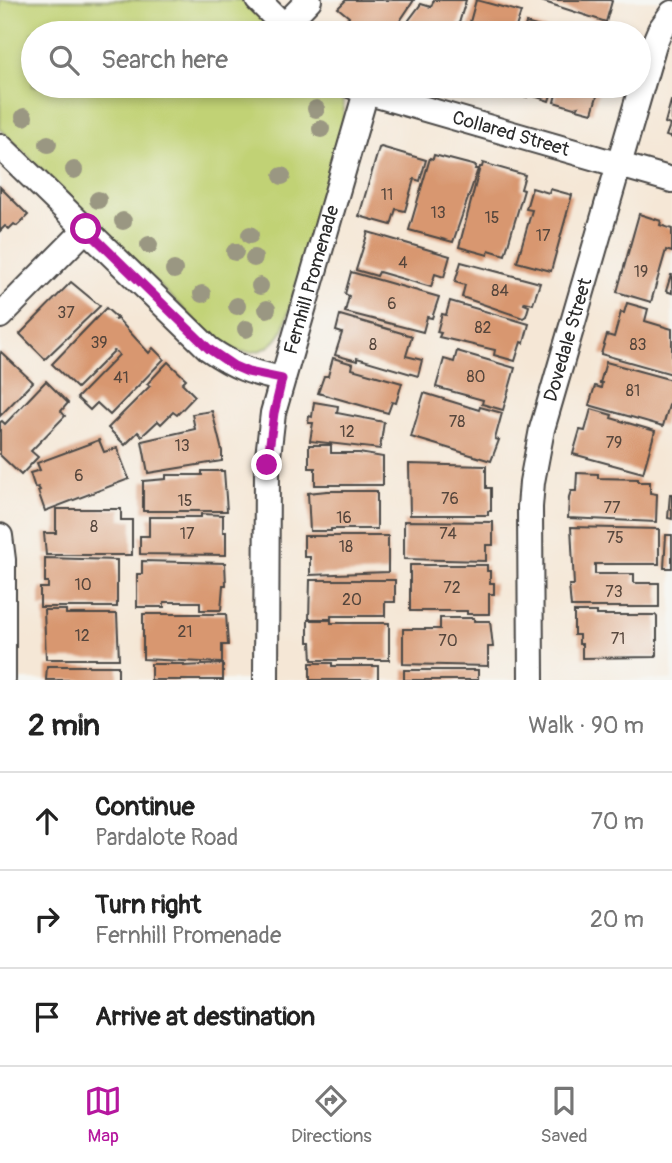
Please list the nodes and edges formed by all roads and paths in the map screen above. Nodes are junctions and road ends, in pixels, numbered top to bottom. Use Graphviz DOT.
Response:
graph roads {
  1 [pos="258,0"];
  2 [pos="309,0"];
  3 [pos="672,13"];
  4 [pos="279,21"];
  5 [pos="294,21"];
  6 [pos="651,54"];
  7 [pos="357,98"];
  8 [pos="390,98"];
  9 [pos="638,98"];
  10 [pos="0,146"];
  11 [pos="618,164"];
  12 [pos="672,180"];
  13 [pos="86,229"];
  14 [pos="0,316"];
  15 [pos="282,379"];
  16 [pos="0,536"];
  17 [pos="3,680"];
  18 [pos="266,680"];
  19 [pos="531,680"];
  1 -- 4 [label="street"];
  2 -- 5 [label="street"];
  3 -- 6 [label="street, Dovedale Street"];
  7 -- 15 [label="street, Fernhill Promenade"];
  8 -- 11 [label="street, Collared Street"];
  9 -- 11 [label="street, Dovedale Street"];
  10 -- 13 [label="street"];
  11 -- 12 [label="street, Collared Street"];
  11 -- 19 [label="street, Dovedale Street"];
  13 -- 14 [label="street"];
  13 -- 15 [label="street"];
  15 -- 18 [label="street, Fernhill Promenade"];
  16 -- 17 [label="street"];
}
